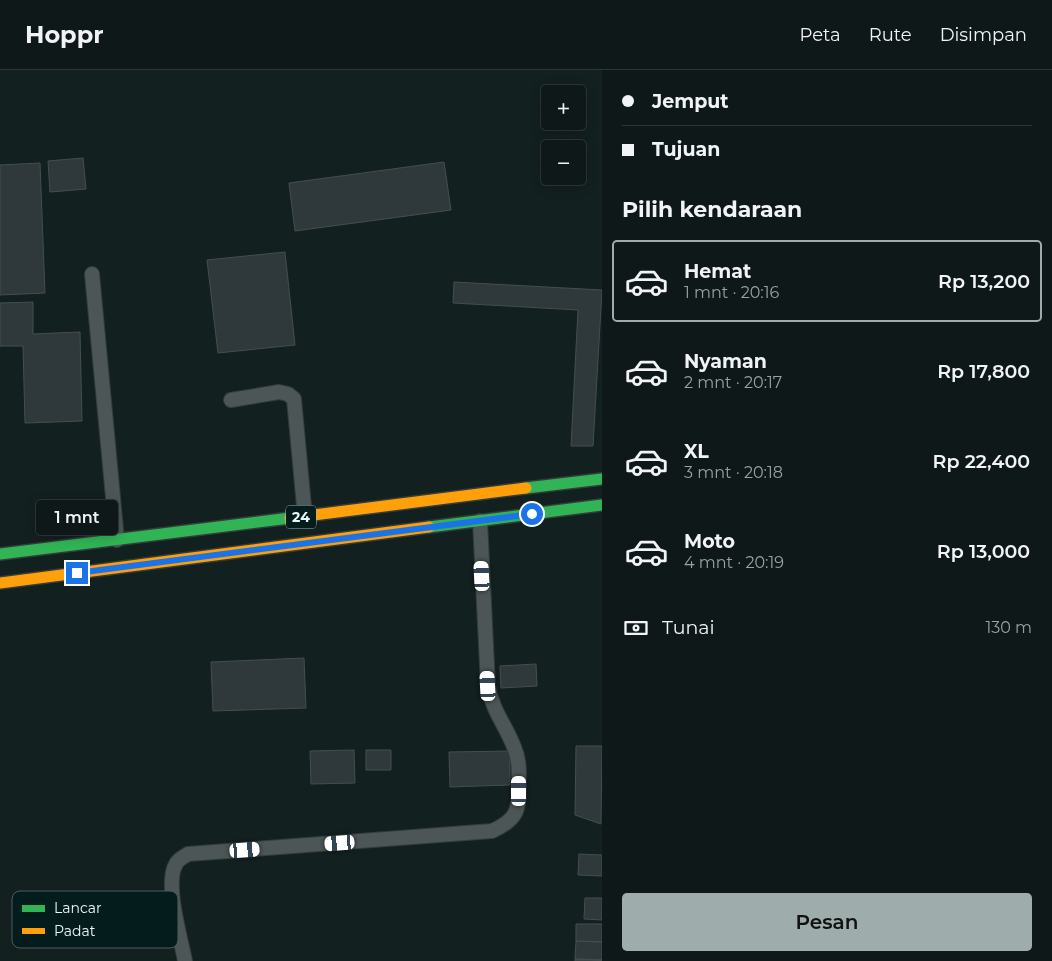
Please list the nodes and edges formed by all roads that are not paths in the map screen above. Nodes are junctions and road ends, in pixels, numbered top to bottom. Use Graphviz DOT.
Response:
graph roads {
  1 [pos="92,274"];
  2 [pos="231,400"];
  3 [pos="602,479"];
  4 [pos="602,505"];
  5 [pos="305,517"];
  6 [pos="480,521"];
  7 [pos="118,540"];
  8 [pos="0,554"];
  9 [pos="0,583"];
  10 [pos="172,891"];
  11 [pos="178,923"];
  12 [pos="185,961"];
  1 -- 7 [label="lane"];
  2 -- 5 [label="lane"];
  3 -- 5 [label="highway, 24"];
  4 -- 6 [label="highway, 24"];
  5 -- 7 [label="highway, 24"];
  6 -- 9 [label="highway, 24"];
  6 -- 10 [label="lane"];
  7 -- 8 [label="highway, 24"];
  11 -- 12 [label="lane"];
}
